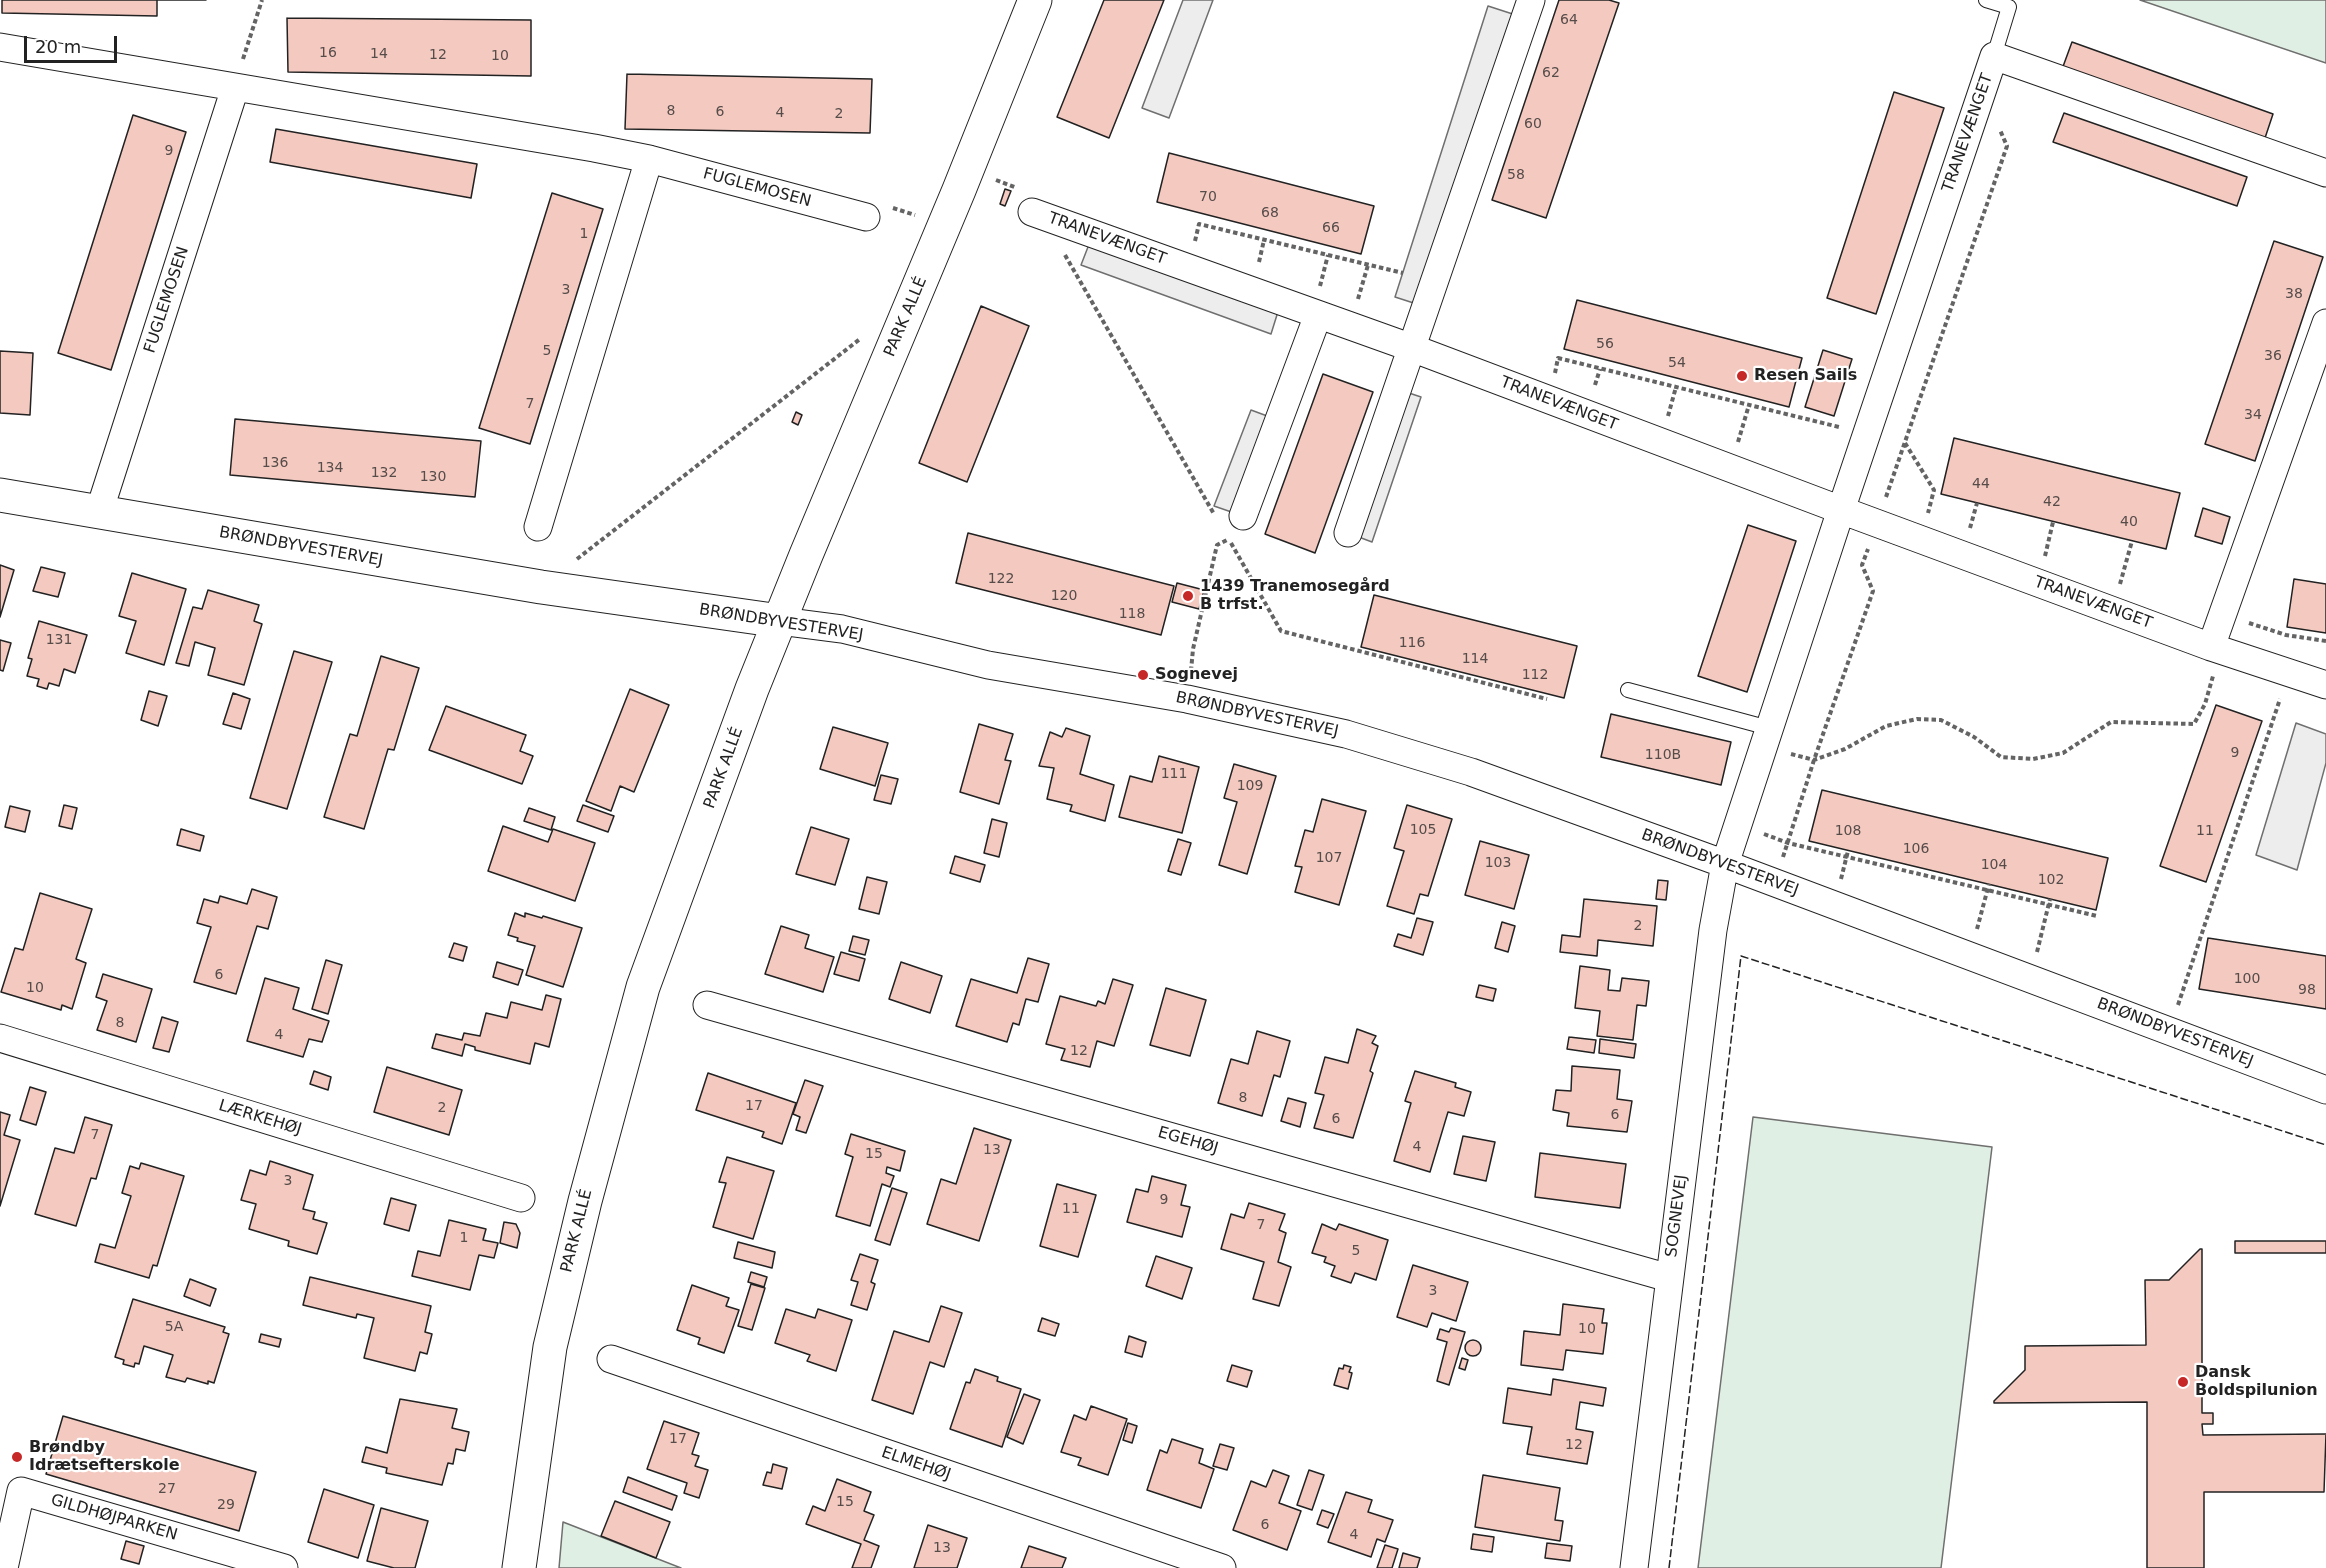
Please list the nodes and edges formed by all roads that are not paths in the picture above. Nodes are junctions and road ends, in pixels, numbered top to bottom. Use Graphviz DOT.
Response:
graph roads {
  1 [pos="1035,0"];
  2 [pos="1532,0"];
  3 [pos="1986,0"];
  4 [pos="0,47"];
  5 [pos="1994,56"];
  6 [pos="235,88"];
  7 [pos="649,159"];
  8 [pos="2326,173"];
  9 [pos="1032,212"];
  10 [pos="866,217"];
  11 [pos="1318,315"];
  12 [pos="2326,323"];
  13 [pos="1412,348"];
  14 [pos="0,495"];
  15 [pos="1841,510"];
  16 [pos="99,512"];
  17 [pos="1228,521"];
  18 [pos="538,527"];
  19 [pos="1348,533"];
  20 [pos="780,621"];
  21 [pos="2216,648"];
  22 [pos="2326,685"];
  23 [pos="1628,690"];
  24 [pos="1767,737"];
  25 [pos="1725,864"];
  26 [pos="707,1005"];
  27 [pos="0,1038"];
  28 [pos="2326,1090"];
  29 [pos="520,1198"];
  30 [pos="1669,1278"];
  31 [pos="611,1359"];
  32 [pos="4,1568"];
  33 [pos="284,1568"];
  34 [pos="519,1568"];
  35 [pos="1222,1568"];
  36 [pos="1634,1568"];
  1 -- 20 [label="street, PARK ALLÉ"];
  2 -- 13 [label="street"];
  3 -- 5 [label="lane"];
  4 -- 6 [label="street, FUGLEMOSEN"];
  5 -- 8 [label="street, TRANEVÆNGET"];
  5 -- 15 [label="street, TRANEVÆNGET"];
  6 -- 7 [label="street, FUGLEMOSEN"];
  6 -- 16 [label="street, FUGLEMOSEN"];
  7 -- 10 [label="street, FUGLEMOSEN"];
  7 -- 18 [label="street"];
  9 -- 11 [label="street, TRANEVÆNGET"];
  11 -- 13 [label="street, TRANEVÆNGET"];
  11 -- 17 [label="street"];
  12 -- 21 [label="street"];
  13 -- 15 [label="street, TRANEVÆNGET"];
  13 -- 19 [label="street"];
  14 -- 16 [label="street, BRØNDBYVESTERVEJ"];
  15 -- 21 [label="street, TRANEVÆNGET"];
  15 -- 24 [label="street, TRANEVÆNGET"];
  16 -- 20 [label="street, BRØNDBYVESTERVEJ"];
  20 -- 25 [label="street, BRØNDBYVESTERVEJ"];
  20 -- 34 [label="street, PARK ALLÉ"];
  21 -- 22 [label="street, TRANEVÆNGET"];
  23 -- 24 [label="lane"];
  24 -- 25 [label="street, TRANEVÆNGET"];
  25 -- 28 [label="street, BRØNDBYVESTERVEJ"];
  25 -- 30 [label="street, SOGNEVEJ"];
  26 -- 30 [label="street, EGEHØJ"];
  27 -- 29 [label="street, LÆRKEHØJ"];
  30 -- 36 [label="street, SOGNEVEJ"];
  31 -- 35 [label="street, ELMEHØJ"];
  32 -- 33 [label="street, GILDHØJPARKEN"];
}
